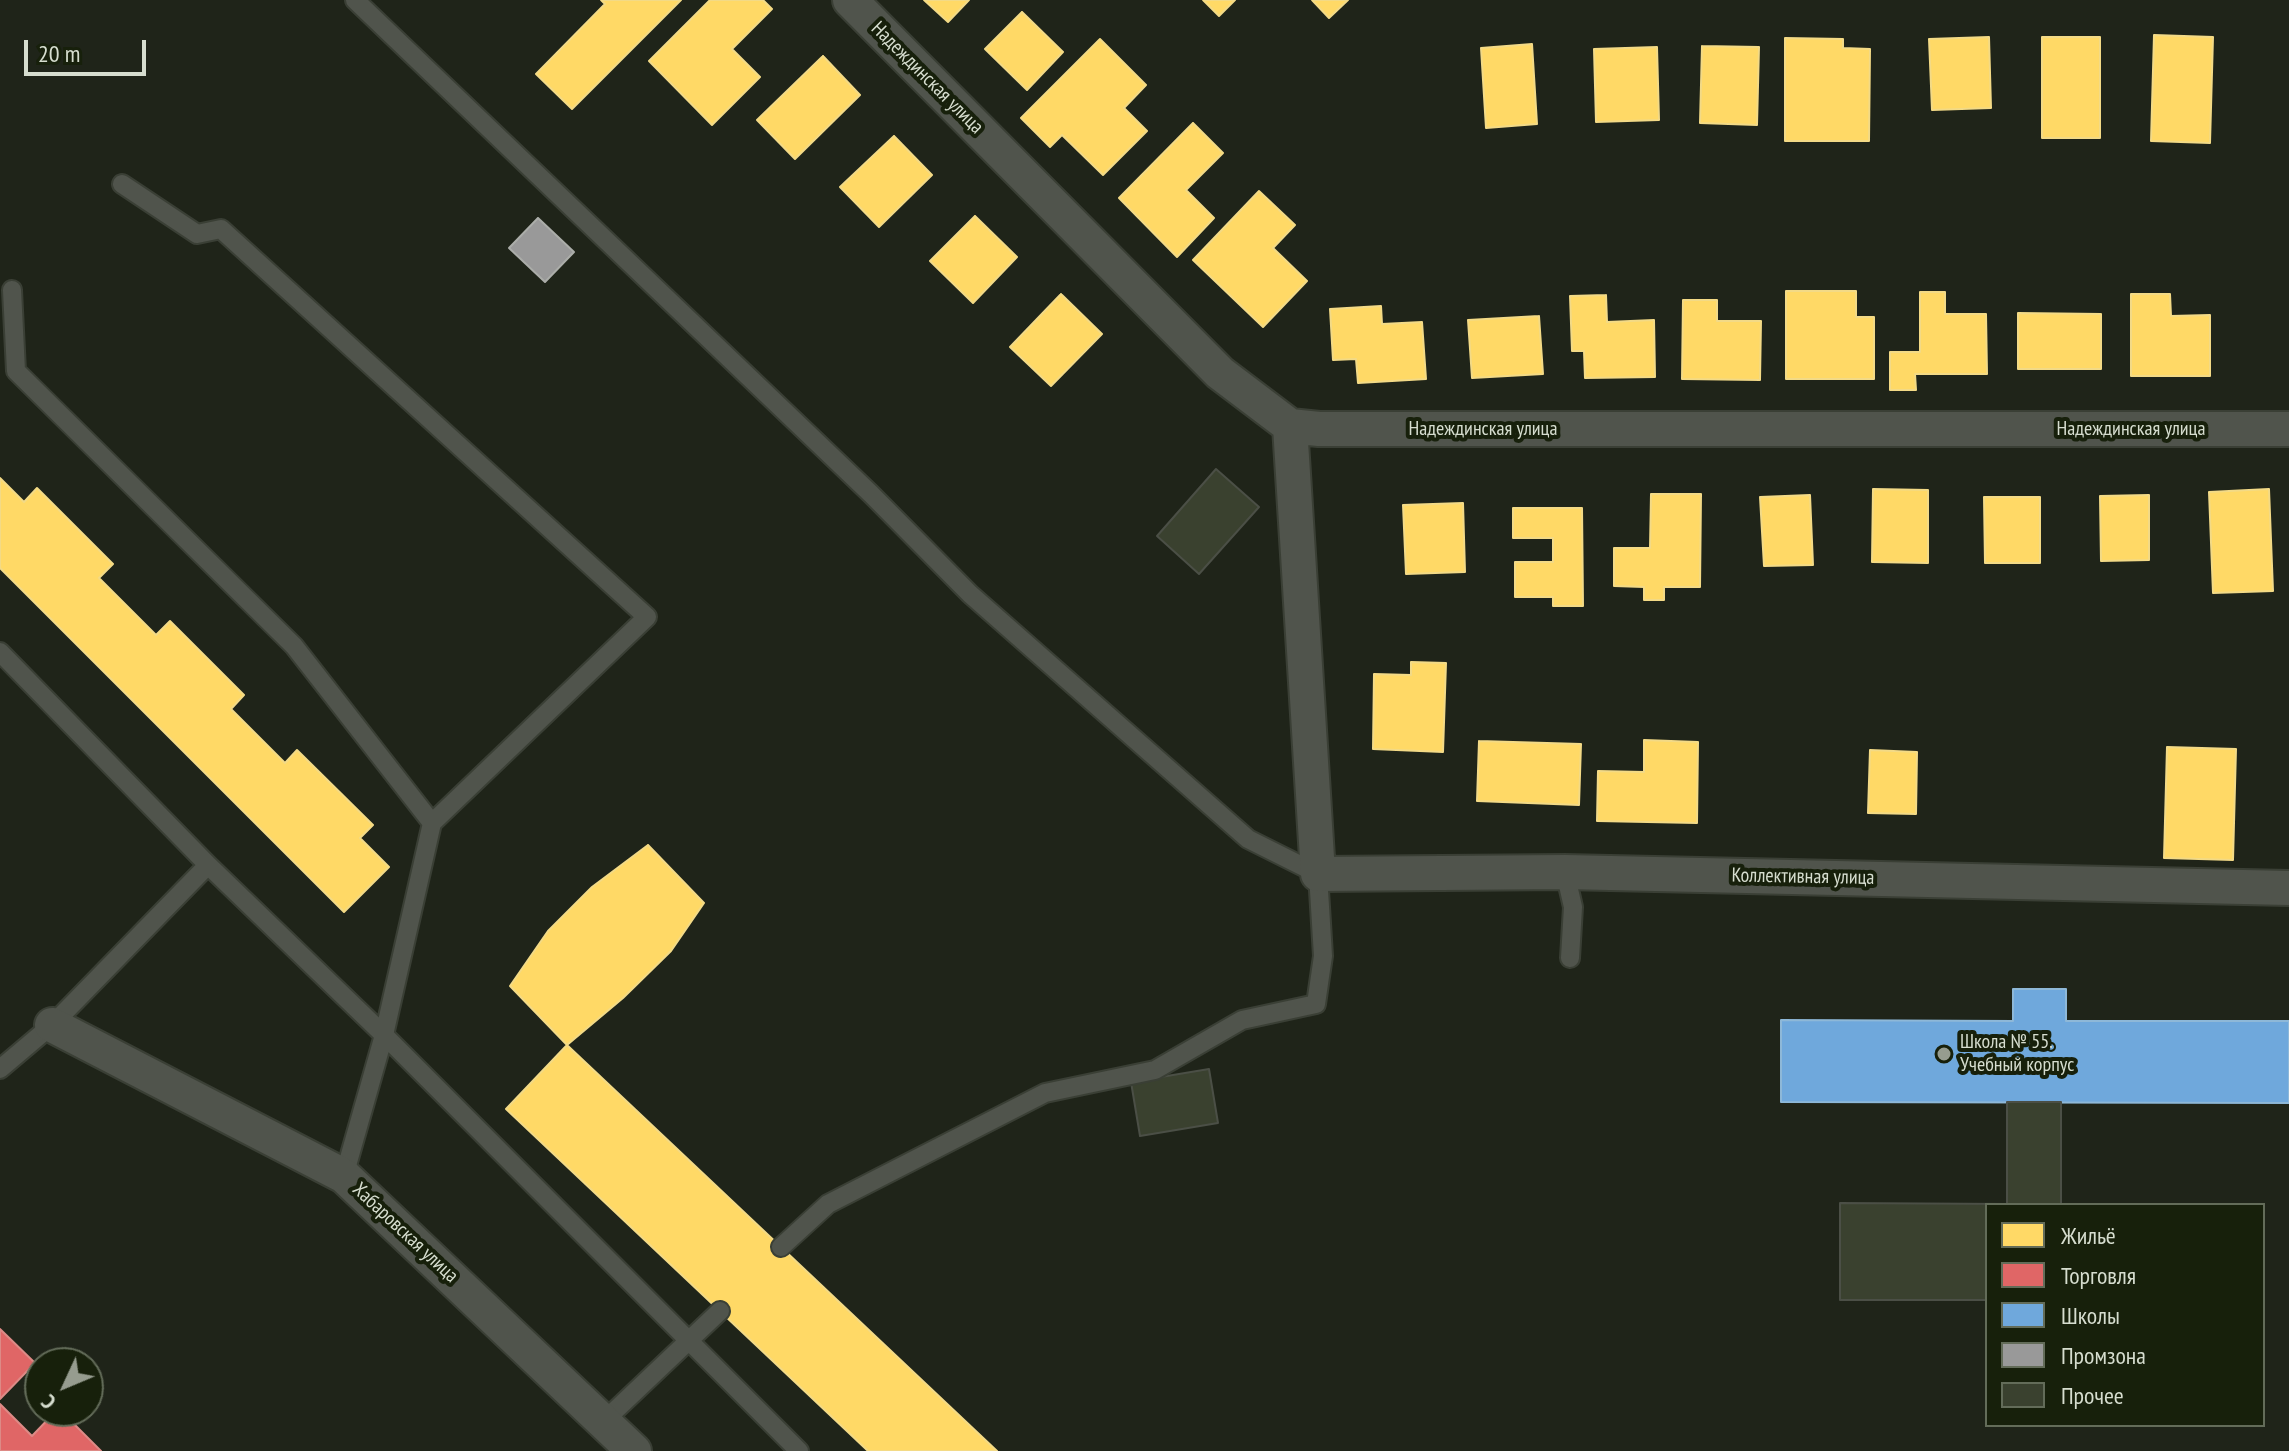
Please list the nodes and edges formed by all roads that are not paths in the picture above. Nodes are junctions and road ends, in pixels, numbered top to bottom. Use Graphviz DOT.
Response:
graph roads {
  1 [pos="355,0"];
  2 [pos="850,0"];
  3 [pos="122,184"];
  4 [pos="12,290"];
  5 [pos="7,327"];
  6 [pos="1290,426"];
  7 [pos="2289,429"];
  8 [pos="0,652"];
  9 [pos="432,823"];
  10 [pos="208,865"];
  11 [pos="1565,872"];
  12 [pos="1318,874"];
  13 [pos="2289,888"];
  14 [pos="1570,958"];
  15 [pos="52,1025"];
  16 [pos="384,1035"];
  17 [pos="0,1069"];
  18 [pos="344,1176"];
  19 [pos="781,1247"];
  20 [pos="720,1311"];
  21 [pos="688,1340"];
  22 [pos="604,1421"];
  23 [pos="634,1451"];
  24 [pos="799,1451"];
  1 -- 12 [label="lane"];
  2 -- 6 [label="street, Надеждинская улица"];
  3 -- 9 [label="lane"];
  4 -- 5 [label="lane"];
  5 -- 9 [label="lane"];
  6 -- 7 [label="street, Надеждинская улица"];
  6 -- 12 [label="street"];
  8 -- 10 [label="lane"];
  9 -- 16 [label="lane"];
  10 -- 15 [label="lane"];
  10 -- 16 [label="lane"];
  11 -- 12 [label="street, Коллективная улица"];
  11 -- 13 [label="street, Коллективная улица"];
  11 -- 14 [label="lane"];
  12 -- 19 [label="lane"];
  15 -- 17 [label="lane"];
  15 -- 18 [label="street, Хабаровская улица"];
  16 -- 18 [label="lane"];
  16 -- 21 [label="lane"];
  18 -- 22 [label="street, Хабаровская улица"];
  20 -- 21 [label="lane"];
  21 -- 22 [label="lane"];
  21 -- 24 [label="lane"];
  22 -- 23 [label="street, Хабаровская улица"];
}
